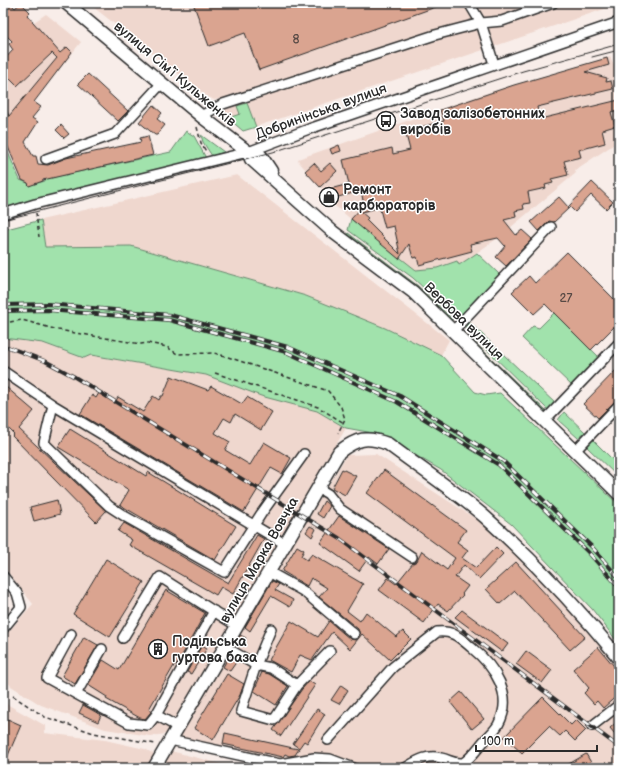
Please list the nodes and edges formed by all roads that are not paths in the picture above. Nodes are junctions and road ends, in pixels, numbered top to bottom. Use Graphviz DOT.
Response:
graph roads {
  1 [pos="66,3"];
  2 [pos="468,3"];
  3 [pos="553,3"];
  4 [pos="619,22"];
  5 [pos="481,23"];
  6 [pos="494,64"];
  7 [pos="162,83"];
  8 [pos="199,121"];
  9 [pos="248,152"];
  10 [pos="46,159"];
  11 [pos="3,214"];
  12 [pos="551,227"];
  13 [pos="453,331"];
  14 [pos="619,343"];
  15 [pos="3,371"];
  16 [pos="53,405"];
  17 [pos="619,405"];
  18 [pos="544,421"];
  19 [pos="575,451"];
  20 [pos="304,454"];
  21 [pos="318,488"];
  22 [pos="619,494"];
  23 [pos="254,525"];
  24 [pos="285,544"];
  25 [pos="412,558"];
  26 [pos="269,572"];
  27 [pos="3,576"];
  28 [pos="214,611"];
  29 [pos="237,626"];
  30 [pos="3,629"];
  31 [pos="271,629"];
  32 [pos="71,634"];
  33 [pos="354,634"];
  34 [pos="123,638"];
  35 [pos="225,647"];
  36 [pos="102,649"];
  37 [pos="330,651"];
  38 [pos="619,658"];
  39 [pos="256,665"];
  40 [pos="297,685"];
  41 [pos="76,694"];
  42 [pos="619,704"];
  43 [pos="156,715"];
  44 [pos="592,726"];
  45 [pos="178,727"];
  46 [pos="170,740"];
  47 [pos="328,740"];
  48 [pos="154,768"];
  49 [pos="354,768"];
  50 [pos="405,768"];
  1 -- 7 [label="main road, вулиця Сімʼї Кульженків"];
  2 -- 5 [label="street"];
  3 -- 5 [label="street"];
  4 -- 6 [label="street, Добринінська вулиця"];
  5 -- 6 [label="street"];
  5 -- 8 [label="street"];
  6 -- 9 [label="street, Добринінська вулиця"];
  7 -- 8 [label="main road, вулиця Сімʼї Кульженків"];
  7 -- 10 [label="street"];
  8 -- 9 [label="main road, вулиця Сімʼї Кульженків"];
  9 -- 11 [label="street, Добринінська вулиця"];
  9 -- 13 [label="main road, Вербова вулиця"];
  12 -- 13 [label="street"];
  13 -- 18 [label="main road, Вербова вулиця"];
  14 -- 18 [label="street"];
  15 -- 16 [label="street"];
  16 -- 23 [label="street"];
  16 -- 23 [label="street"];
  17 -- 19 [label="street"];
  18 -- 19 [label="main road, Вербова вулиця"];
  19 -- 22 [label="main road, Вербова вулиця"];
  20 -- 23 [label="street"];
  21 -- 24 [label="main road, вулиця Марка Вовчка"];
  21 -- 25 [label="street"];
  21 -- 38 [label="main road, вулиця Марка Вовчка"];
  23 -- 24 [label="street"];
  24 -- 26 [label="main road, вулиця Марка Вовчка"];
  26 -- 29 [label="main road, вулиця Марка Вовчка"];
  26 -- 33 [label="street"];
  27 -- 30 [label="street"];
  28 -- 29 [label="street"];
  28 -- 34 [label="street"];
  28 -- 43 [label="street"];
  29 -- 35 [label="main road, вулиця Марка Вовчка"];
  31 -- 39 [label="street"];
  32 -- 41 [label="street"];
  35 -- 39 [label="street"];
  35 -- 45 [label="main road, вулиця Марка Вовчка"];
  36 -- 41 [label="street"];
  37 -- 40 [label="street"];
  39 -- 40 [label="street"];
  39 -- 40 [label="street"];
  41 -- 43 [label="street"];
  42 -- 44 [label="street"];
  43 -- 45 [label="street"];
  45 -- 46 [label="main road, вулиця Марка Вовчка"];
  46 -- 48 [label="main road, вулиця Марка Вовчка"];
  46 -- 49 [label="street"];
  47 -- 50 [label="street"];
}
